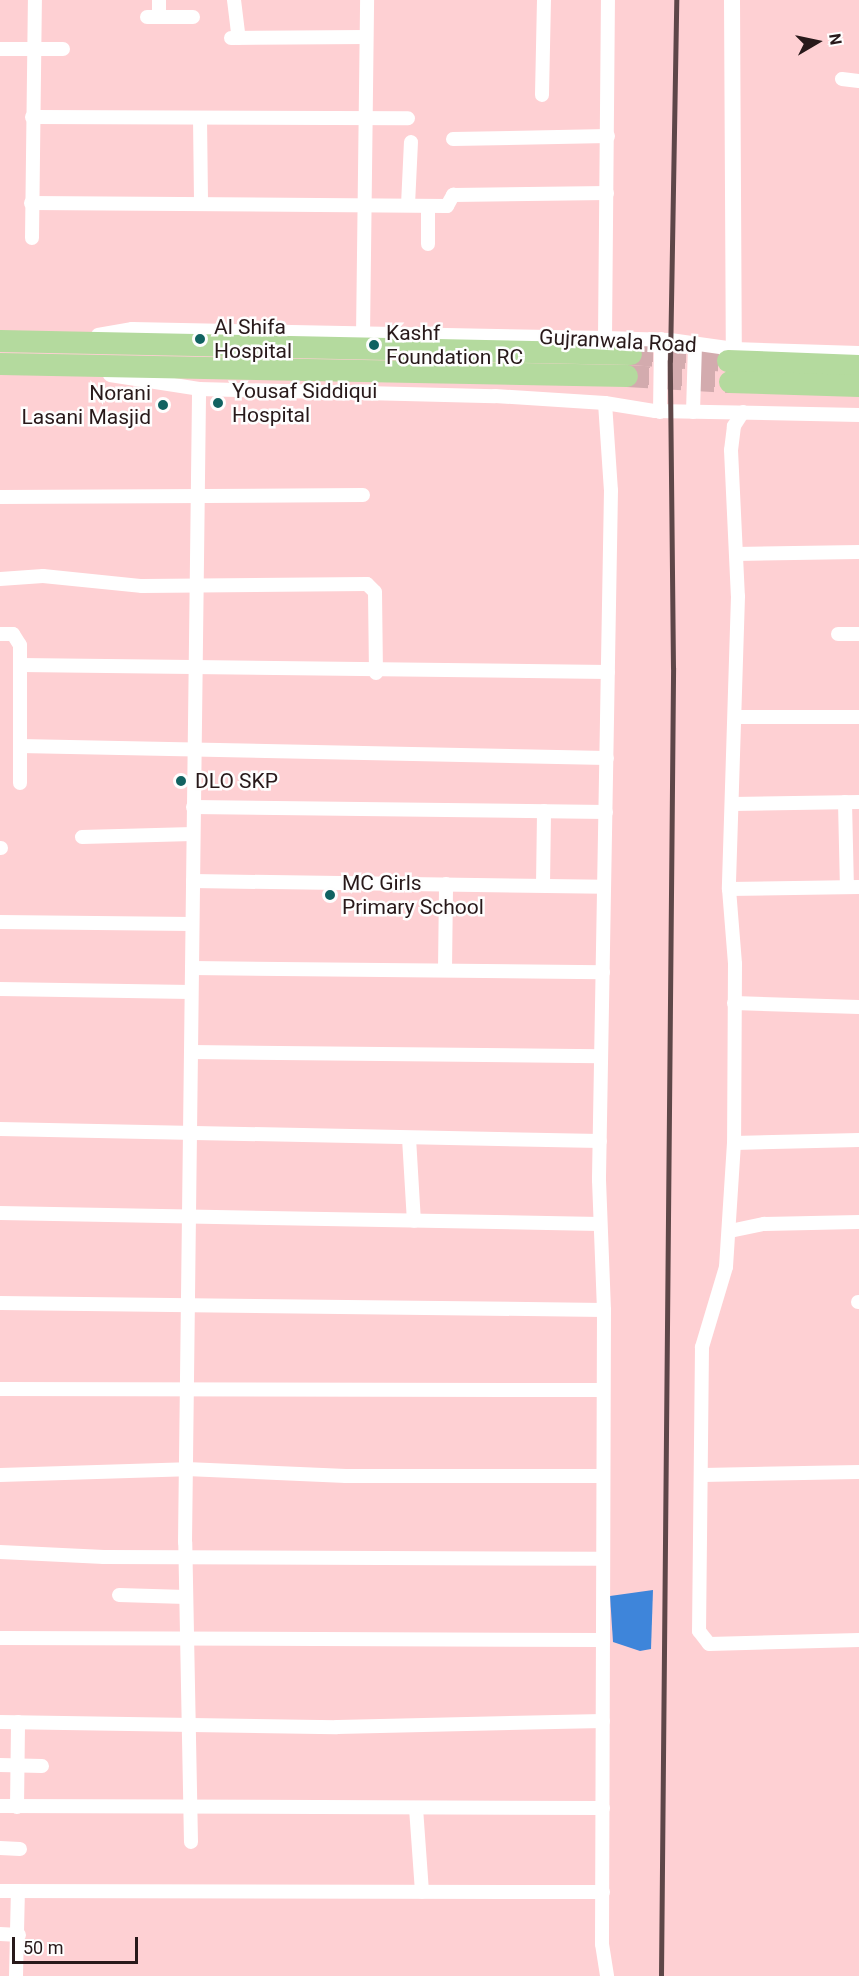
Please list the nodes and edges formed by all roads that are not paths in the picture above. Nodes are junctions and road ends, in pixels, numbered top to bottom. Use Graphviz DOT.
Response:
graph roads {
  1 [pos="35,0"];
  2 [pos="159,0"];
  3 [pos="234,0"];
  4 [pos="367,0"];
  5 [pos="544,0"];
  6 [pos="608,0"];
  7 [pos="732,0"];
  8 [pos="193,17"];
  9 [pos="366,37"];
  10 [pos="0,49"];
  11 [pos="63,49"];
  12 [pos="34,50"];
  13 [pos="842,79"];
  14 [pos="859,81"];
  15 [pos="542,95"];
  16 [pos="32,117"];
  17 [pos="200,118"];
  18 [pos="408,118"];
  19 [pos="364,119"];
  20 [pos="608,136"];
  21 [pos="453,139"];
  22 [pos="411,142"];
  23 [pos="607,193"];
  24 [pos="31,203"];
  25 [pos="201,203"];
  26 [pos="363,204"];
  27 [pos="408,205"];
  28 [pos="428,206"];
  29 [pos="32,238"];
  30 [pos="428,244"];
  31 [pos="363,336"];
  32 [pos="605,338"];
  33 [pos="661,339"];
  34 [pos="0,341"];
  35 [pos="55,344"];
  36 [pos="695,344"];
  37 [pos="859,352"];
  38 [pos="631,354"];
  39 [pos="0,364"];
  40 [pos="731,364"];
  41 [pos="58,366"];
  42 [pos="859,366"];
  43 [pos="627,376"];
  44 [pos="859,386"];
  45 [pos="199,389"];
  46 [pos="605,403"];
  47 [pos="660,412"];
  48 [pos="693,412"];
  49 [pos="743,412"];
  50 [pos="859,415"];
  51 [pos="363,495"];
  52 [pos="0,497"];
  53 [pos="197,499"];
  54 [pos="859,552"];
  55 [pos="736,554"];
  56 [pos="0,579"];
  57 [pos="196,584"];
  58 [pos="0,634"];
  59 [pos="838,634"];
  60 [pos="859,634"];
  61 [pos="21,665"];
  62 [pos="195,666"];
  63 [pos="608,672"];
  64 [pos="376,673"];
  65 [pos="736,717"];
  66 [pos="859,717"];
  67 [pos="20,747"];
  68 [pos="194,751"];
  69 [pos="607,758"];
  70 [pos="20,783"];
  71 [pos="852,802"];
  72 [pos="733,804"];
  73 [pos="193,807"];
  74 [pos="544,811"];
  75 [pos="606,812"];
  76 [pos="193,834"];
  77 [pos="82,837"];
  78 [pos="193,881"];
  79 [pos="446,884"];
  80 [pos="543,885"];
  81 [pos="604,887"];
  82 [pos="853,887"];
  83 [pos="729,889"];
  84 [pos="0,922"];
  85 [pos="192,924"];
  86 [pos="192,968"];
  87 [pos="445,970"];
  88 [pos="603,972"];
  89 [pos="0,989"];
  90 [pos="191,992"];
  91 [pos="734,1003"];
  92 [pos="859,1007"];
  93 [pos="191,1052"];
  94 [pos="601,1056"];
  95 [pos="0,1129"];
  96 [pos="190,1134"];
  97 [pos="409,1138"];
  98 [pos="859,1140"];
  99 [pos="600,1141"];
  100 [pos="734,1143"];
  101 [pos="0,1213"];
  102 [pos="189,1218"];
  103 [pos="414,1221"];
  104 [pos="859,1222"];
  105 [pos="600,1224"];
  106 [pos="730,1231"];
  107 [pos="0,1303"];
  108 [pos="188,1305"];
  109 [pos="604,1310"];
  110 [pos="0,1389"];
  111 [pos="187,1390"];
  112 [pos="603,1390"];
  113 [pos="186,1469"];
  114 [pos="859,1472"];
  115 [pos="0,1475"];
  116 [pos="703,1475"];
  117 [pos="602,1476"];
  118 [pos="0,1552"];
  119 [pos="186,1555"];
  120 [pos="602,1559"];
  121 [pos="119,1595"];
  122 [pos="186,1597"];
  123 [pos="0,1638"];
  124 [pos="603,1640"];
  125 [pos="859,1640"];
  126 [pos="186,1642"];
  127 [pos="603,1721"];
  128 [pos="0,1722"];
  129 [pos="18,1722"];
  130 [pos="187,1726"];
  131 [pos="0,1765"];
  132 [pos="18,1765"];
  133 [pos="42,1766"];
  134 [pos="0,1806"];
  135 [pos="17,1807"];
  136 [pos="190,1808"];
  137 [pos="416,1808"];
  138 [pos="603,1808"];
  139 [pos="191,1842"];
  140 [pos="0,1848"];
  141 [pos="20,1849"];
  142 [pos="0,1891"];
  143 [pos="18,1891"];
  144 [pos="422,1892"];
  145 [pos="603,1892"];
  146 [pos="0,1934"];
  147 [pos="18,1935"];
  148 [pos="16,1976"];
  149 [pos="607,1976"];
  1 -- 12 [label="street"];
  2 -- 8 [label="street"];
  3 -- 9 [label="street"];
  4 -- 9 [label="street"];
  5 -- 15 [label="street"];
  6 -- 20 [label="street"];
  7 -- 40 [label="street"];
  9 -- 19 [label="street"];
  10 -- 12 [label="street"];
  11 -- 12 [label="street"];
  12 -- 16 [label="street"];
  13 -- 14 [label="street"];
  16 -- 17 [label="street"];
  16 -- 24 [label="street"];
  17 -- 19 [label="street"];
  17 -- 25 [label="street"];
  18 -- 19 [label="street"];
  19 -- 26 [label="street"];
  20 -- 21 [label="street"];
  20 -- 23 [label="street"];
  22 -- 27 [label="street"];
  23 -- 28 [label="street"];
  23 -- 32 [label="street"];
  24 -- 25 [label="street"];
  24 -- 29 [label="street"];
  25 -- 26 [label="street"];
  26 -- 27 [label="street"];
  26 -- 31 [label="street"];
  27 -- 28 [label="street"];
  28 -- 30 [label="street"];
  31 -- 32 [label="street, Gujranwala Road"];
  31 -- 35 [label="street, Gujranwala Road"];
  32 -- 33 [label="street, Gujranwala Road"];
  33 -- 36 [label="street, Gujranwala Road"];
  33 -- 47 [label="street"];
  34 -- 35 [label="highway, Gujranwala Road"];
  35 -- 38 [label="highway, Gujranwala Road"];
  36 -- 40 [label="street, Gujranwala Road"];
  36 -- 48 [label="street"];
  37 -- 40 [label="street, Gujranwala Road"];
  39 -- 41 [label="highway, Gujranwala Road"];
  40 -- 42 [label="highway, Gujranwala Road"];
  40 -- 44 [label="highway, Gujranwala Road"];
  41 -- 43 [label="highway, Gujranwala Road"];
  41 -- 45 [label="street, Gujranwala Road"];
  45 -- 46 [label="street, Gujranwala Road"];
  45 -- 53 [label="street"];
  46 -- 47 [label="street, Gujranwala Road"];
  46 -- 63 [label="street"];
  47 -- 48 [label="street, Gujranwala Road"];
  48 -- 49 [label="street, Gujranwala Road"];
  49 -- 50 [label="street, Gujranwala Road"];
  49 -- 55 [label="street"];
  51 -- 53 [label="street"];
  52 -- 53 [label="street"];
  53 -- 57 [label="street"];
  54 -- 55 [label="street"];
  55 -- 65 [label="street"];
  56 -- 57 [label="street"];
  57 -- 62 [label="street"];
  57 -- 64 [label="street"];
  58 -- 61 [label="street"];
  59 -- 60 [label="street"];
  61 -- 62 [label="street"];
  61 -- 67 [label="street"];
  62 -- 64 [label="street"];
  62 -- 68 [label="street"];
  63 -- 64 [label="street"];
  63 -- 69 [label="street"];
  65 -- 66 [label="street"];
  65 -- 72 [label="street"];
  67 -- 68 [label="street"];
  67 -- 70 [label="street"];
  68 -- 69 [label="street"];
  68 -- 73 [label="street"];
  69 -- 75 [label="street"];
  71 -- 72 [label="street"];
  71 -- 82 [label="street"];
  72 -- 83 [label="street"];
  73 -- 74 [label="street"];
  73 -- 76 [label="street"];
  74 -- 75 [label="street"];
  74 -- 80 [label="street"];
  75 -- 81 [label="street"];
  76 -- 77 [label="street"];
  76 -- 78 [label="street"];
  78 -- 79 [label="street"];
  78 -- 85 [label="street"];
  79 -- 80 [label="street"];
  79 -- 87 [label="street"];
  80 -- 81 [label="street"];
  81 -- 88 [label="street"];
  82 -- 83 [label="street"];
  83 -- 91 [label="street"];
  84 -- 85 [label="street"];
  85 -- 86 [label="street"];
  86 -- 87 [label="street"];
  86 -- 90 [label="street"];
  87 -- 88 [label="street"];
  88 -- 94 [label="street"];
  89 -- 90 [label="street"];
  90 -- 93 [label="street"];
  91 -- 92 [label="street"];
  91 -- 100 [label="street"];
  93 -- 94 [label="street"];
  93 -- 96 [label="street"];
  94 -- 99 [label="street"];
  95 -- 96 [label="street"];
  96 -- 97 [label="street"];
  96 -- 102 [label="street"];
  97 -- 99 [label="street"];
  97 -- 103 [label="street"];
  98 -- 100 [label="street"];
  99 -- 105 [label="street"];
  100 -- 106 [label="street"];
  101 -- 102 [label="street"];
  102 -- 103 [label="street"];
  102 -- 108 [label="street"];
  103 -- 105 [label="street"];
  104 -- 106 [label="street"];
  105 -- 109 [label="street"];
  106 -- 116 [label="street"];
  107 -- 108 [label="street"];
  108 -- 109 [label="street"];
  108 -- 111 [label="street"];
  109 -- 112 [label="street"];
  110 -- 111 [label="street"];
  111 -- 112 [label="street"];
  111 -- 113 [label="street"];
  112 -- 117 [label="street"];
  113 -- 115 [label="street"];
  113 -- 117 [label="street"];
  113 -- 119 [label="street"];
  114 -- 116 [label="street"];
  116 -- 125 [label="street"];
  117 -- 120 [label="street"];
  118 -- 119 [label="street"];
  119 -- 120 [label="street"];
  119 -- 122 [label="street"];
  120 -- 124 [label="street"];
  121 -- 122 [label="street"];
  122 -- 126 [label="street"];
  123 -- 126 [label="street"];
  124 -- 126 [label="street"];
  124 -- 127 [label="street"];
  126 -- 130 [label="street"];
  127 -- 130 [label="street"];
  127 -- 138 [label="street"];
  128 -- 129 [label="street"];
  129 -- 130 [label="street"];
  129 -- 132 [label="street"];
  130 -- 136 [label="street"];
  131 -- 132 [label="street"];
  132 -- 133 [label="street"];
  132 -- 135 [label="street"];
  134 -- 135 [label="street"];
  135 -- 136 [label="street"];
  136 -- 137 [label="street"];
  136 -- 139 [label="street"];
  137 -- 138 [label="street"];
  137 -- 144 [label="street"];
  138 -- 145 [label="street"];
  140 -- 141 [label="street"];
  142 -- 143 [label="street"];
  143 -- 144 [label="street"];
  143 -- 147 [label="street"];
  144 -- 145 [label="street"];
  145 -- 149 [label="street"];
  146 -- 147 [label="street"];
  147 -- 148 [label="street"];
}
